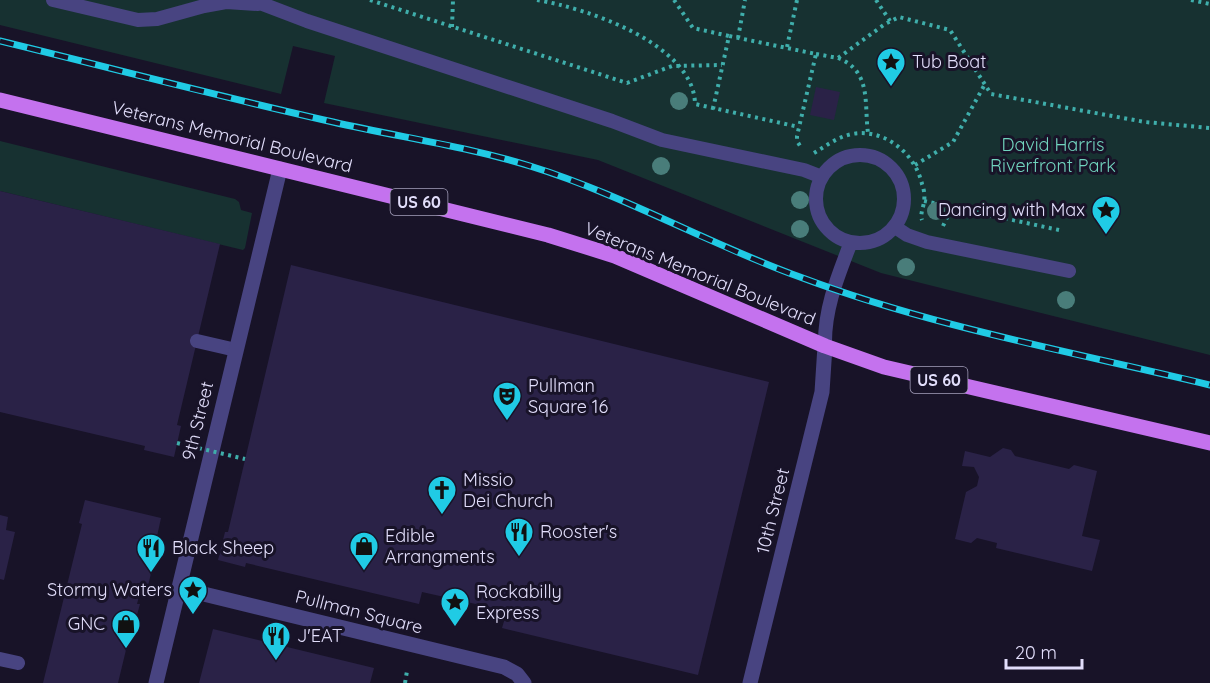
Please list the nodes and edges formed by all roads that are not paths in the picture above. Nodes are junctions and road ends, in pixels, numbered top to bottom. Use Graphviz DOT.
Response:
graph roads {
  1 [pos="52,0"];
  2 [pos="255,2"];
  3 [pos="0,99"];
  4 [pos="280,169"];
  5 [pos="822,177"];
  6 [pos="895,227"];
  7 [pos="851,242"];
  8 [pos="1069,272"];
  9 [pos="197,341"];
  10 [pos="825,346"];
  11 [pos="236,350"];
  12 [pos="1210,443"];
  13 [pos="179,588"];
  14 [pos="0,659"];
  15 [pos="18,663"];
  16 [pos="156,683"];
  17 [pos="524,683"];
  18 [pos="750,683"];
  1 -- 2 [label="lane"];
  2 -- 5 [label="lane"];
  3 -- 4 [label="main road, Veterans Memorial Boulevard / US 60"];
  4 -- 10 [label="main road, Veterans Memorial Boulevard / US 60"];
  4 -- 11 [label="street, 9th Street"];
  5 -- 6 [label="lane"];
  5 -- 7 [label="lane"];
  6 -- 7 [label="lane"];
  6 -- 8 [label="lane"];
  7 -- 10 [label="lane"];
  9 -- 11 [label="lane"];
  10 -- 12 [label="main road, Veterans Memorial Boulevard / US 60"];
  10 -- 18 [label="street, 10th Street"];
  11 -- 13 [label="street, 9th Street"];
  13 -- 16 [label="street, 9th Street"];
  13 -- 17 [label="street, Pullman Square"];
  14 -- 15 [label="lane"];
}
